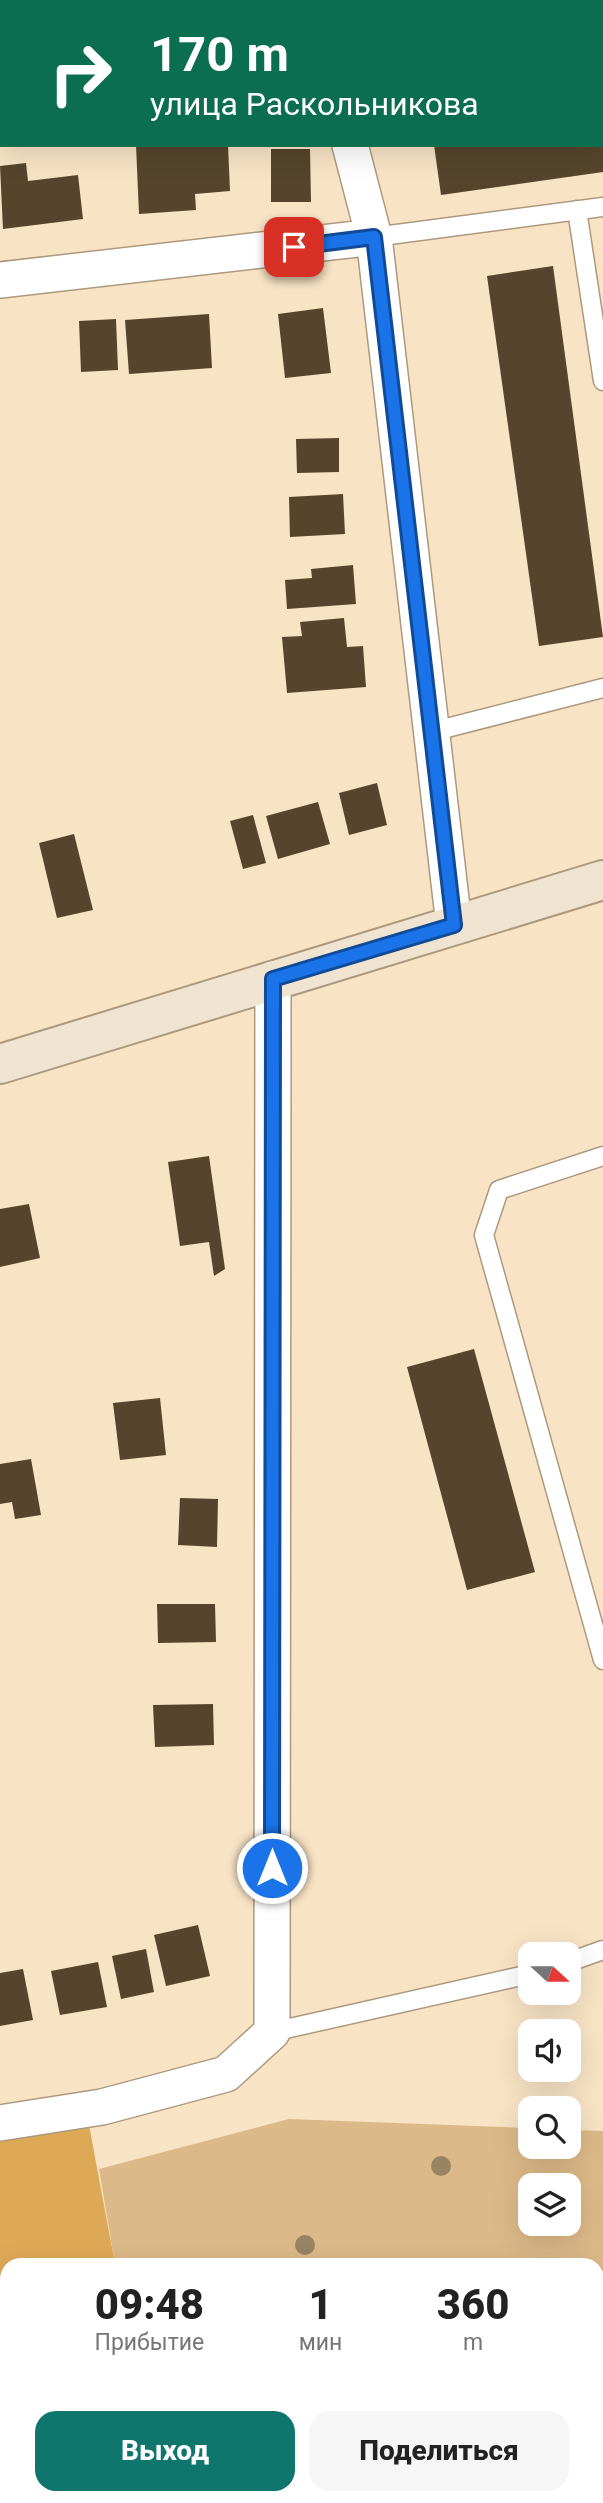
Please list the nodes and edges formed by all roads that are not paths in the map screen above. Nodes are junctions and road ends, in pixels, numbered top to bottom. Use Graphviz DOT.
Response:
graph roads {
  1 [pos="351,147"];
  2 [pos="603,207"];
  3 [pos="577,210"];
  4 [pos="374,237"];
  5 [pos="0,280"];
  6 [pos="603,382"];
  7 [pos="603,688"];
  8 [pos="431,732"];
  9 [pos="603,880"];
  10 [pos="454,925"];
  11 [pos="273,979"];
  12 [pos="0,1064"];
  13 [pos="603,1156"];
  14 [pos="603,1660"];
  15 [pos="603,1950"];
  16 [pos="581,1958"];
  17 [pos="518,1977"];
  18 [pos="272,2032"];
  19 [pos="0,2123"];
  1 -- 4 [label="street"];
  2 -- 3 [label="lane"];
  3 -- 4 [label="lane"];
  3 -- 6 [label="lane"];
  4 -- 5 [label="street"];
  4 -- 8 [label="street"];
  7 -- 8 [label="lane"];
  8 -- 10 [label="street"];
  9 -- 10 [label="main road"];
  10 -- 11 [label="main road"];
  11 -- 12 [label="main road"];
  11 -- 18 [label="street"];
  13 -- 14 [label="lane"];
  15 -- 16 [label="lane"];
  17 -- 18 [label="lane"];
  18 -- 19 [label="street"];
}
